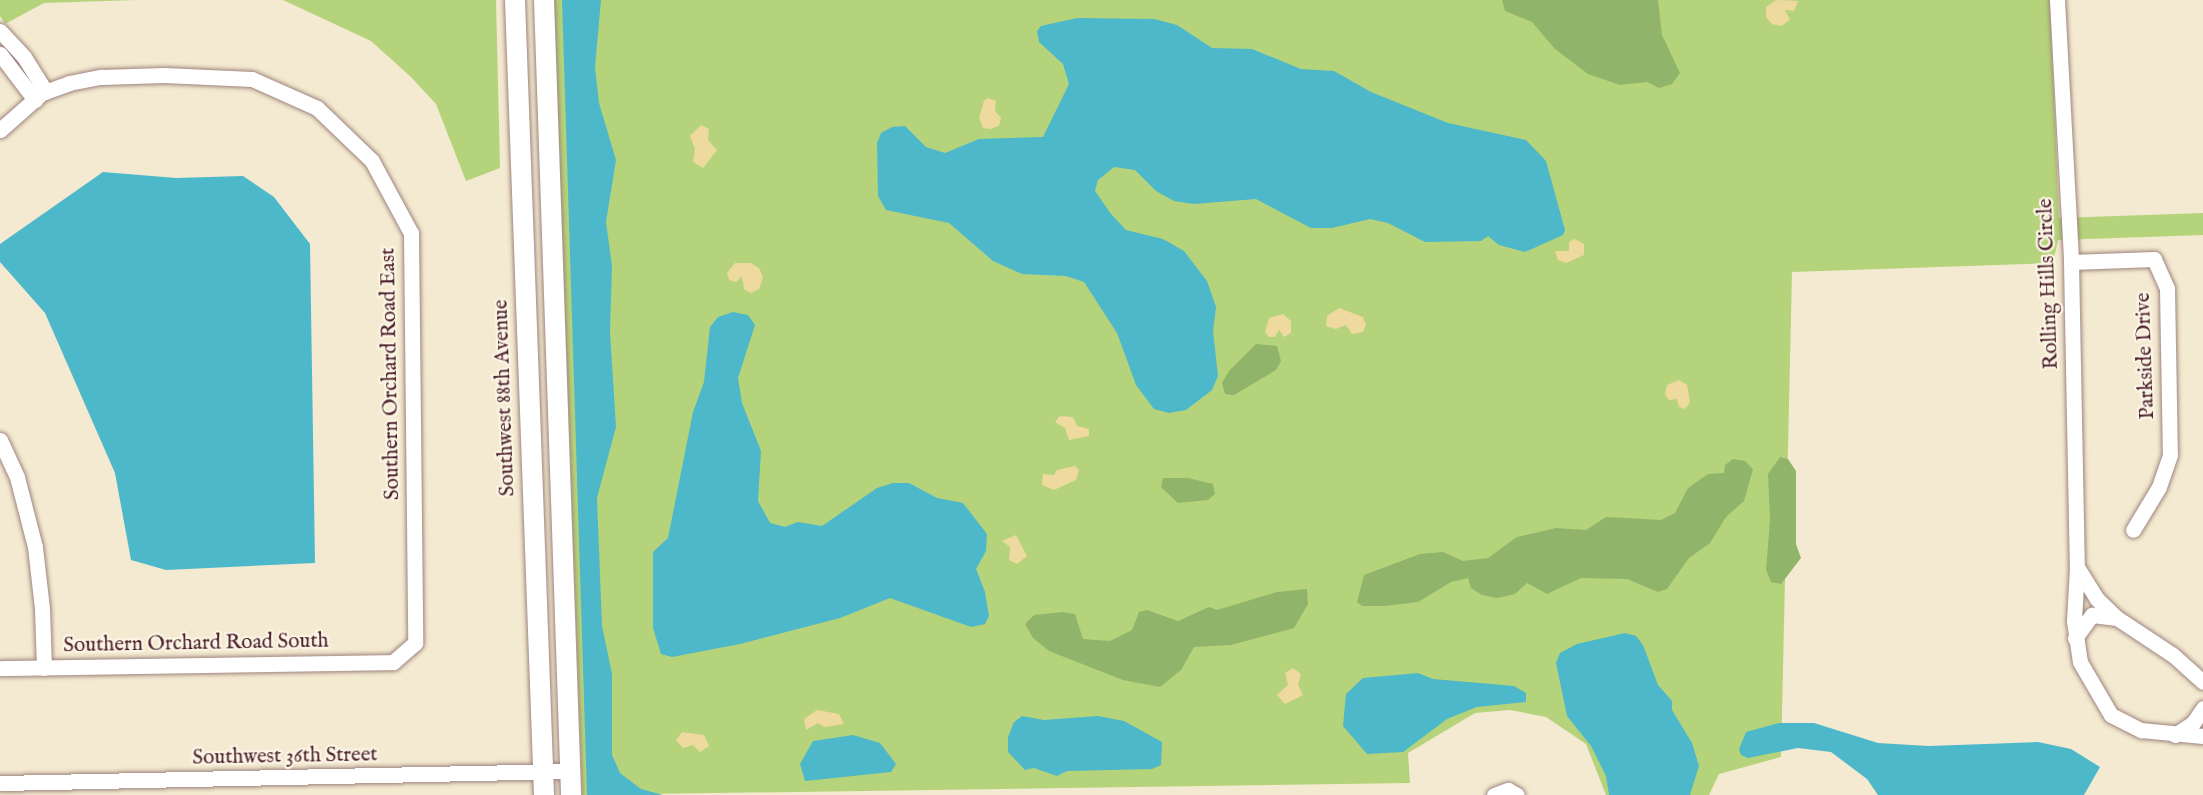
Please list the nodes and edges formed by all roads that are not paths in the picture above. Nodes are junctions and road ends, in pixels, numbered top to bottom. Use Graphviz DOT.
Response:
graph roads {
  1 [pos="515,0"];
  2 [pos="544,0"];
  3 [pos="2057,0"];
  4 [pos="0,32"];
  5 [pos="0,54"];
  6 [pos="41,96"];
  7 [pos="0,130"];
  8 [pos="2071,262"];
  9 [pos="0,440"];
  10 [pos="2133,530"];
  11 [pos="2077,567"];
  12 [pos="2117,618"];
  13 [pos="2075,638"];
  14 [pos="393,662"];
  15 [pos="0,668"];
  16 [pos="44,668"];
  17 [pos="2201,683"];
  18 [pos="2203,708"];
  19 [pos="2175,735"];
  20 [pos="2203,736"];
  21 [pos="570,771"];
  22 [pos="543,772"];
  23 [pos="0,783"];
  24 [pos="544,795"];
  25 [pos="571,795"];
  26 [pos="1494,795"];
  27 [pos="1517,795"];
  1 -- 22 [label="main road, Southwest 88th Avenue"];
  2 -- 21 [label="main road"];
  3 -- 8 [label="street, Rolling Hills Circle"];
  4 -- 6 [label="street"];
  5 -- 6 [label="street"];
  6 -- 7 [label="street"];
  6 -- 14 [label="street, Southern Orchard Road East"];
  8 -- 10 [label="street, Parkside Drive"];
  8 -- 11 [label="street, Rolling Hills Circle"];
  9 -- 16 [label="street"];
  11 -- 12 [label="street"];
  11 -- 13 [label="street"];
  12 -- 13 [label="street"];
  12 -- 17 [label="street"];
  13 -- 19 [label="street"];
  14 -- 16 [label="street, Southern Orchard Road South"];
  15 -- 16 [label="street, Southern Orchard Road South"];
  18 -- 19 [label="street"];
  19 -- 20 [label="street"];
  21 -- 22 [label="street, Southwest 36th Street"];
  21 -- 25 [label="main road"];
  22 -- 23 [label="street, Southwest 36th Street"];
  22 -- 24 [label="main road, Southwest 88th Avenue"];
  26 -- 27 [label="street"];
}
